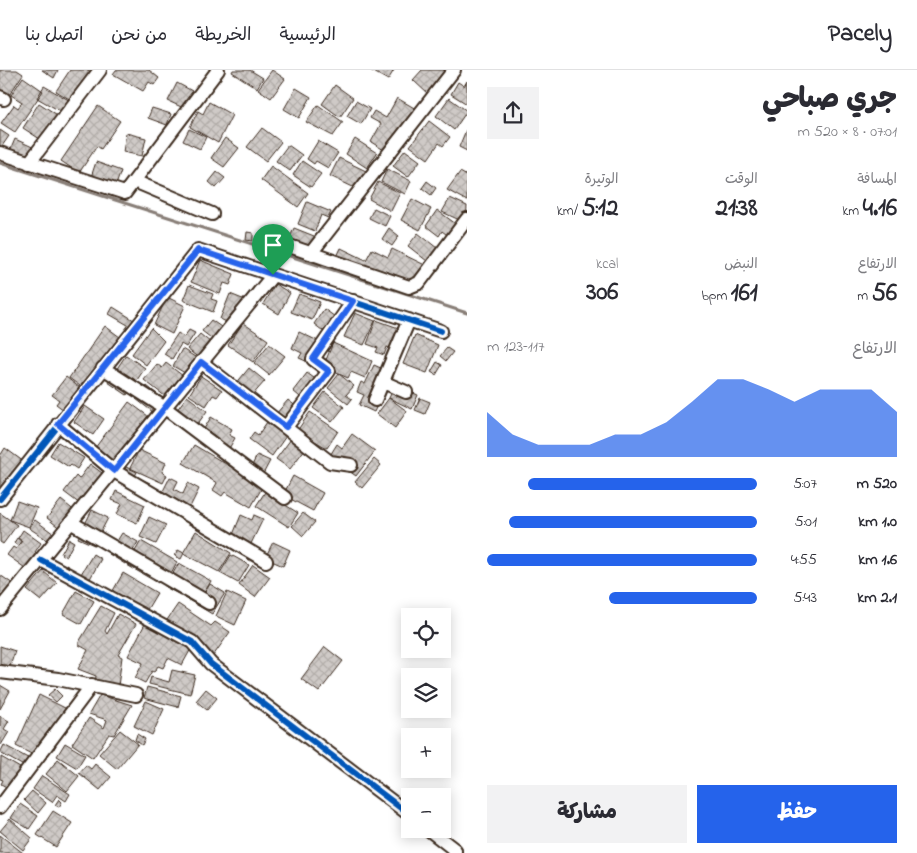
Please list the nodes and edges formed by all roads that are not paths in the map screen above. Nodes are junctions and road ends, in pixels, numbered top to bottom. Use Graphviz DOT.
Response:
graph roads {
  1 [pos="100,70"];
  2 [pos="218,70"];
  3 [pos="454,70"];
  4 [pos="0,153"];
  5 [pos="29,163"];
  6 [pos="134,181"];
  7 [pos="212,214"];
  8 [pos="467,219"];
  9 [pos="269,239"];
  10 [pos="311,253"];
  11 [pos="273,275"];
  12 [pos="353,301"];
  13 [pos="410,320"];
  14 [pos="441,331"];
  15 [pos="201,362"];
  16 [pos="103,368"];
  17 [pos="383,382"];
  18 [pos="406,392"];
  19 [pos="375,400"];
  20 [pos="165,408"];
  21 [pos="58,424"];
  22 [pos="286,427"];
  23 [pos="351,465"];
  24 [pos="114,471"];
  25 [pos="285,498"];
  26 [pos="0,499"];
  27 [pos="72,523"];
  28 [pos="41,560"];
  29 [pos="266,561"];
  30 [pos="209,604"];
  31 [pos="0,609"];
  32 [pos="0,672"];
  33 [pos="92,685"];
  34 [pos="136,694"];
  35 [pos="0,807"];
  36 [pos="401,808"];
  37 [pos="440,838"];
  38 [pos="456,853"];
  1 -- 5 [label="street"];
  2 -- 6 [label="street"];
  3 -- 10 [label="street"];
  4 -- 5 [label="street"];
  5 -- 6 [label="street"];
  6 -- 7 [label="street"];
  8 -- 10 [label="street"];
  9 -- 10 [label="street"];
  11 -- 12 [label="street"];
  11 -- 15 [label="street"];
  11 -- 16 [label="street"];
  12 -- 13 [label="street"];
  12 -- 22 [label="street"];
  13 -- 14 [label="street"];
  13 -- 17 [label="street"];
  15 -- 20 [label="street"];
  15 -- 22 [label="street"];
  16 -- 20 [label="street"];
  16 -- 21 [label="street"];
  17 -- 18 [label="street"];
  17 -- 19 [label="street"];
  20 -- 24 [label="street"];
  20 -- 25 [label="street"];
  21 -- 24 [label="street"];
  21 -- 26 [label="street"];
  22 -- 23 [label="street"];
  24 -- 27 [label="street"];
  24 -- 29 [label="street"];
  27 -- 28 [label="street"];
  27 -- 30 [label="street"];
  28 -- 31 [label="street"];
  28 -- 36 [label="street"];
  32 -- 33 [label="street"];
  33 -- 34 [label="street"];
  33 -- 35 [label="street"];
  37 -- 38 [label="street"];
}
